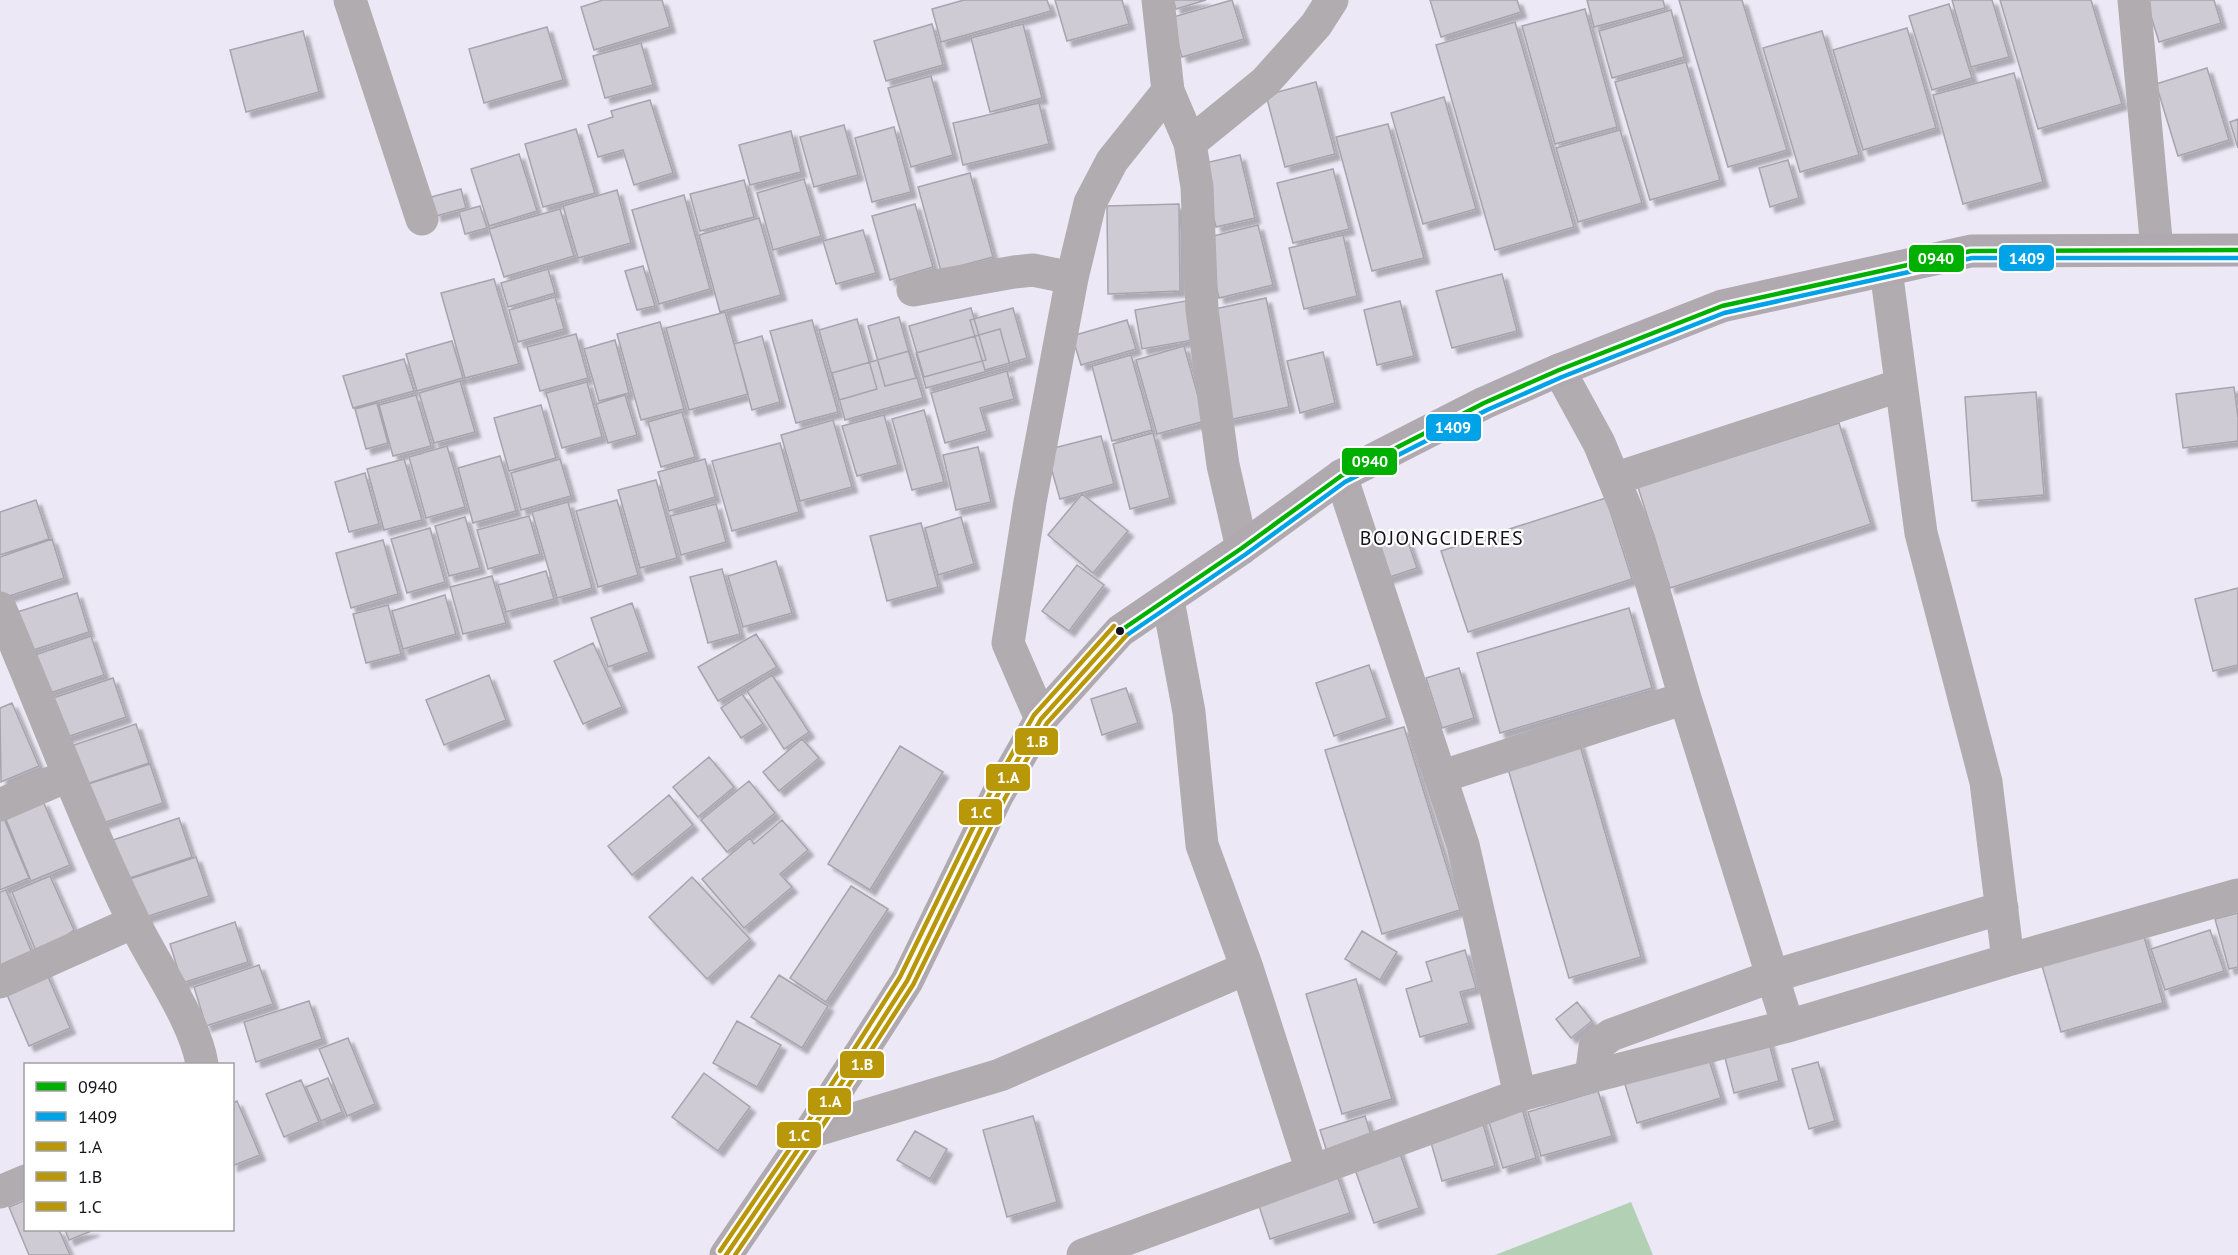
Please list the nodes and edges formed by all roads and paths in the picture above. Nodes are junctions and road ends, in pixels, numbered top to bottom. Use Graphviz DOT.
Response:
graph roads {
  1 [pos="350,0"];
  2 [pos="1158,0"];
  3 [pos="1332,0"];
  4 [pos="2134,0"];
  5 [pos="1168,91"];
  6 [pos="1190,143"];
  7 [pos="422,219"];
  8 [pos="2157,250"];
  9 [pos="2238,250"];
  10 [pos="1886,270"];
  11 [pos="1072,278"];
  12 [pos="913,290"];
  13 [pos="1559,370"];
  14 [pos="1901,385"];
  15 [pos="1341,476"];
  16 [pos="1614,479"];
  17 [pos="1242,548"];
  18 [pos="1168,600"];
  19 [pos="2,616"];
  20 [pos="1684,698"];
  21 [pos="1041,719"];
  22 [pos="69,775"];
  23 [pos="1440,777"];
  24 [pos="0,805"];
  25 [pos="2238,895"];
  26 [pos="2001,908"];
  27 [pos="134,922"];
  28 [pos="2008,960"];
  29 [pos="1247,968"];
  30 [pos="1773,976"];
  31 [pos="0,982"];
  32 [pos="1788,1026"];
  33 [pos="202,1063"];
  34 [pos="1590,1077"];
  35 [pos="1520,1095"];
  36 [pos="810,1132"];
  37 [pos="1312,1172"];
  38 [pos="24,1182"];
  39 [pos="0,1192"];
  40 [pos="726,1255"];
  41 [pos="1083,1255"];
  1 -- 7 [label="street"];
  2 -- 5 [label="street"];
  3 -- 6 [label="street"];
  4 -- 8 [label="street"];
  5 -- 6 [label="street"];
  5 -- 11 [label="street"];
  6 -- 17 [label="street"];
  8 -- 9 [label="highway"];
  8 -- 10 [label="highway"];
  10 -- 13 [label="highway"];
  10 -- 14 [label="street"];
  11 -- 12 [label="street"];
  11 -- 21 [label="street"];
  13 -- 15 [label="highway"];
  13 -- 16 [label="street"];
  14 -- 16 [label="street"];
  14 -- 26 [label="street"];
  15 -- 17 [label="highway"];
  15 -- 23 [label="street"];
  16 -- 20 [label="street"];
  17 -- 18 [label="highway"];
  18 -- 21 [label="highway"];
  18 -- 29 [label="street"];
  19 -- 22 [label="street"];
  20 -- 23 [label="street"];
  20 -- 30 [label="street"];
  21 -- 36 [label="highway"];
  22 -- 24 [label="street"];
  22 -- 27 [label="street"];
  23 -- 35 [label="street"];
  25 -- 28 [label="street"];
  26 -- 28 [label="street"];
  26 -- 30 [label="street"];
  27 -- 31 [label="street"];
  27 -- 33 [label="street"];
  28 -- 32 [label="street"];
  29 -- 36 [label="street"];
  29 -- 37 [label="street"];
  30 -- 32 [label="street"];
  30 -- 34 [label="street"];
  32 -- 34 [label="street"];
  34 -- 35 [label="street"];
  35 -- 37 [label="street"];
  36 -- 40 [label="highway"];
  37 -- 41 [label="street"];
  38 -- 39 [label="street"];
}
